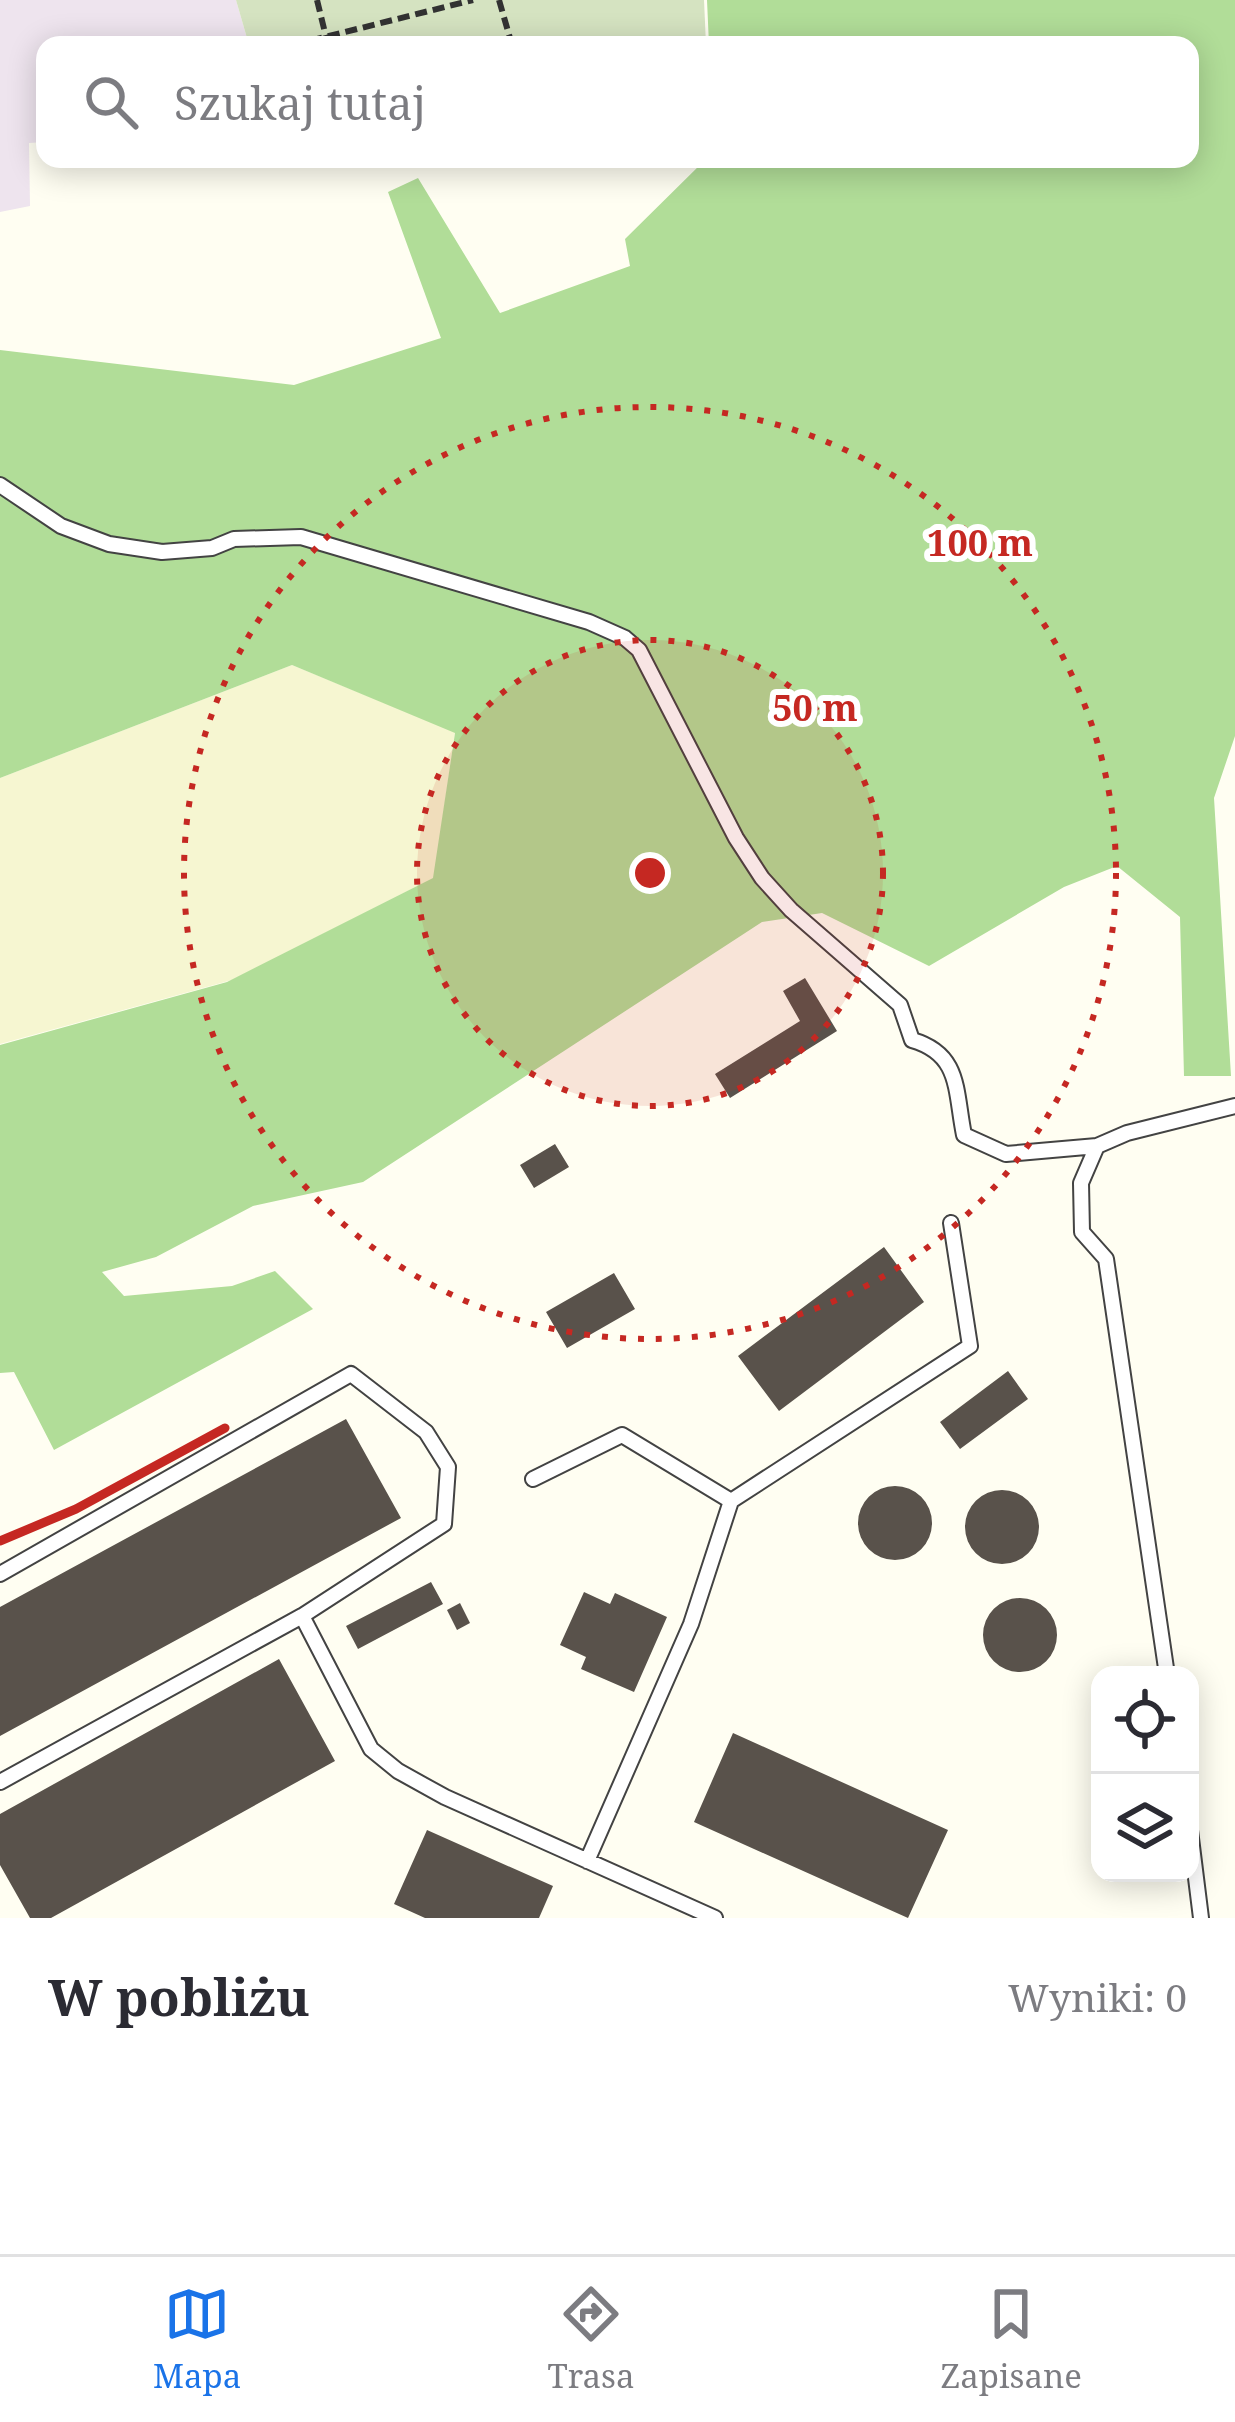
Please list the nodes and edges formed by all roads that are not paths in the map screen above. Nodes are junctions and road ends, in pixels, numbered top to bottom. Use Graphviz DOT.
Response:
graph roads {
  1 [pos="0,484"];
  2 [pos="1235,1106"];
  3 [pos="1097,1146"];
  4 [pos="951,1223"];
  5 [pos="533,1479"];
  6 [pos="731,1501"];
  7 [pos="0,1574"];
  8 [pos="302,1616"];
  9 [pos="1166,1666"];
  10 [pos="0,1782"];
  11 [pos="587,1861"];
  12 [pos="1196,1882"];
  13 [pos="715,1918"];
  14 [pos="1201,1918"];
  1 -- 3 [label="lane"];
  2 -- 3 [label="lane"];
  3 -- 9 [label="lane"];
  4 -- 6 [label="lane"];
  5 -- 6 [label="lane"];
  6 -- 11 [label="lane"];
  7 -- 8 [label="lane"];
  8 -- 10 [label="lane"];
  8 -- 11 [label="lane"];
  11 -- 13 [label="lane"];
  12 -- 14 [label="lane"];
}
